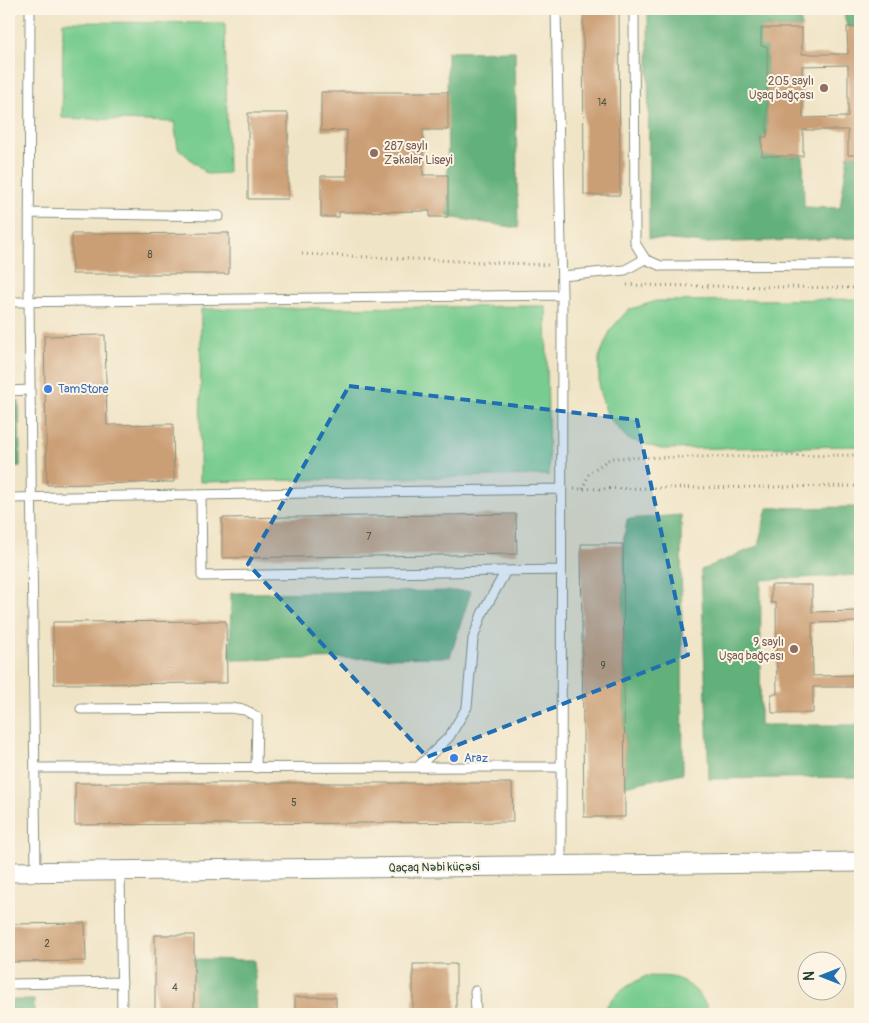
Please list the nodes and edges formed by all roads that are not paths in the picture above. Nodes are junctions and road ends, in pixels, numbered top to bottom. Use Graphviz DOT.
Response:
graph roads {
  1 [pos="30,9"];
  2 [pos="556,9"];
  3 [pos="634,9"];
  4 [pos="29,214"];
  5 [pos="219,216"];
  6 [pos="645,259"];
  7 [pos="860,265"];
  8 [pos="562,276"];
  9 [pos="562,294"];
  10 [pos="29,301"];
  11 [pos="9,302"];
  12 [pos="30,390"];
  13 [pos="9,391"];
  14 [pos="561,489"];
  15 [pos="201,494"];
  16 [pos="31,497"];
  17 [pos="9,498"];
  18 [pos="561,570"];
  19 [pos="506,571"];
  20 [pos="81,709"];
  21 [pos="418,767"];
  22 [pos="562,767"];
  23 [pos="35,768"];
  24 [pos="256,768"];
  25 [pos="860,862"];
  26 [pos="562,866"];
  27 [pos="120,871"];
  28 [pos="9,872"];
  29 [pos="36,872"];
  30 [pos="122,982"];
  31 [pos="9,984"];
  32 [pos="475,991"];
  33 [pos="122,1014"];
  34 [pos="476,1014"];
  1 -- 4 [label="lane"];
  2 -- 8 [label="lane"];
  3 -- 6 [label="lane"];
  4 -- 5 [label="lane"];
  4 -- 10 [label="lane"];
  6 -- 7 [label="lane"];
  6 -- 8 [label="lane"];
  8 -- 9 [label="lane"];
  9 -- 10 [label="lane"];
  9 -- 14 [label="lane"];
  10 -- 11 [label="lane"];
  10 -- 12 [label="lane"];
  12 -- 13 [label="lane"];
  12 -- 16 [label="lane"];
  14 -- 15 [label="lane"];
  14 -- 18 [label="lane"];
  15 -- 16 [label="lane"];
  15 -- 19 [label="lane"];
  16 -- 17 [label="lane"];
  16 -- 23 [label="lane"];
  18 -- 19 [label="lane"];
  18 -- 22 [label="lane"];
  19 -- 21 [label="lane"];
  20 -- 24 [label="lane"];
  21 -- 22 [label="lane"];
  21 -- 24 [label="lane"];
  22 -- 26 [label="lane"];
  23 -- 24 [label="lane"];
  23 -- 29 [label="lane"];
  25 -- 26 [label="street, Qaçaq Nəbi küçəsi"];
  26 -- 27 [label="street, Qaçaq Nəbi küçəsi"];
  27 -- 29 [label="street, Qaçaq Nəbi küçəsi"];
  27 -- 30 [label="lane"];
  28 -- 29 [label="street, Qaçaq Nəbi küçəsi"];
  30 -- 31 [label="lane"];
  30 -- 33 [label="lane"];
  32 -- 34 [label="lane"];
}
